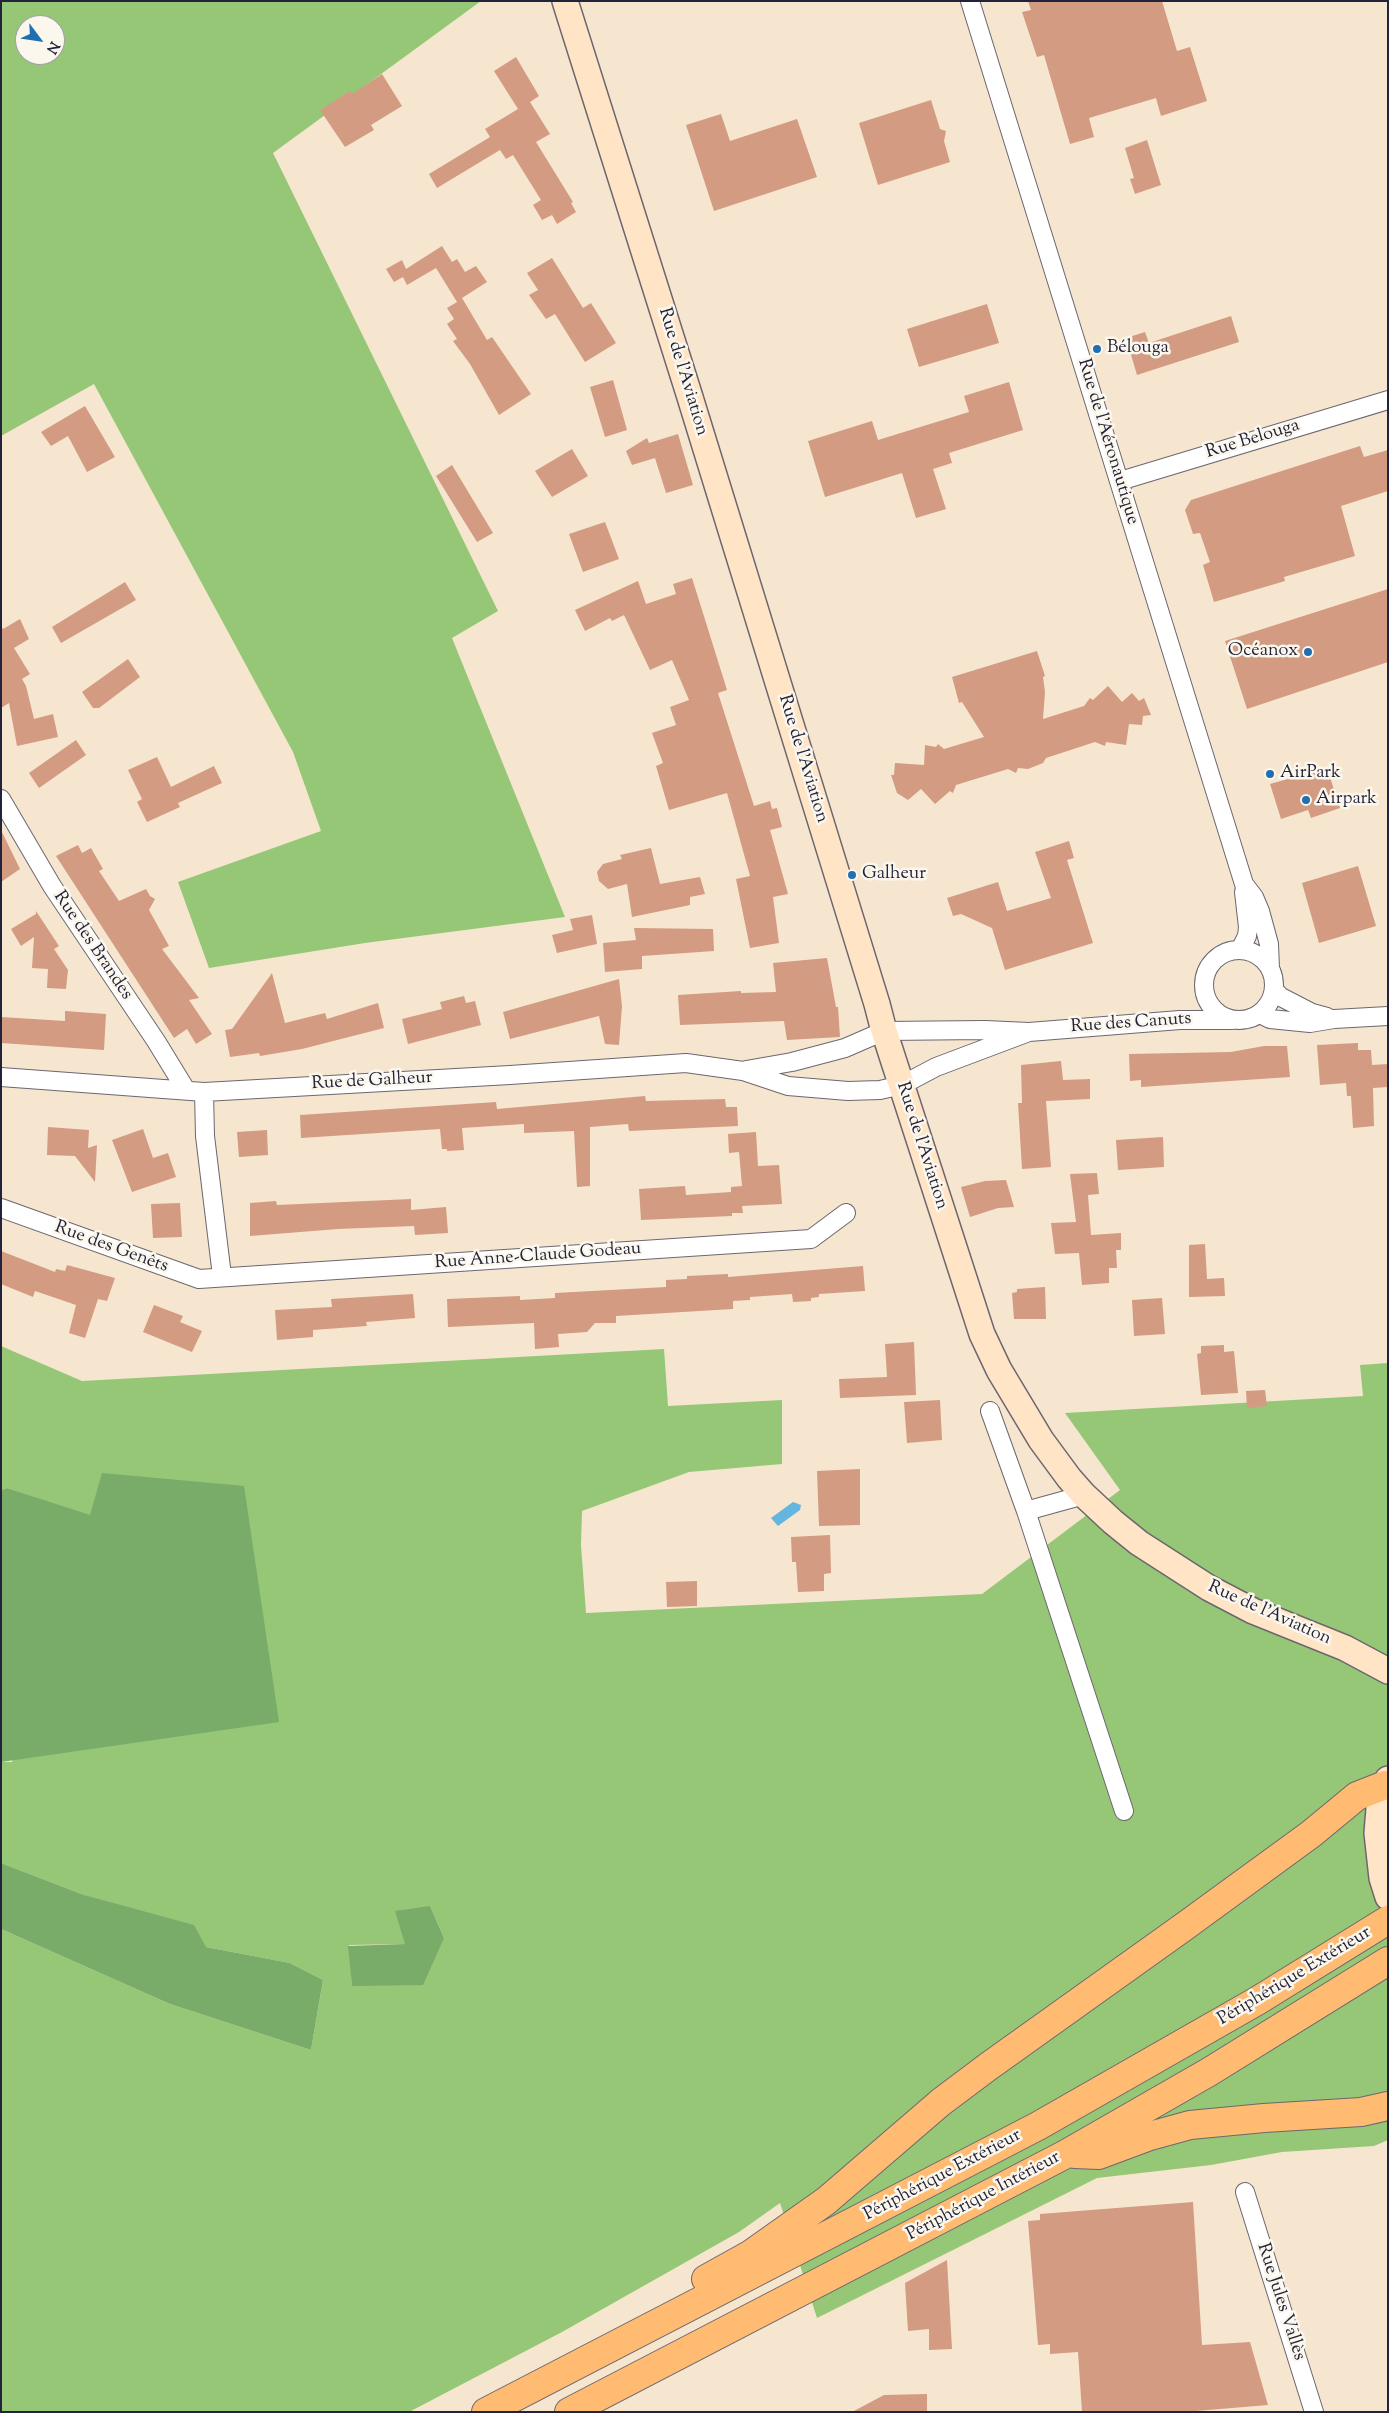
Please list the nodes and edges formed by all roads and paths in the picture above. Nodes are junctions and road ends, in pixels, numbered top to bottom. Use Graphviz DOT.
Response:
graph roads {
  1 [pos="566,1"];
  2 [pos="970,1"];
  3 [pos="1388,400"];
  4 [pos="1120,481"];
  5 [pos="1,799"];
  6 [pos="1244,884"];
  7 [pos="1240,950"];
  8 [pos="1270,968"];
  9 [pos="1274,990"];
  10 [pos="1260,1014"];
  11 [pos="1388,1016"];
  12 [pos="1334,1019"];
  13 [pos="1233,1020"];
  14 [pos="884,1031"];
  15 [pos="1029,1032"];
  16 [pos="743,1071"];
  17 [pos="1,1077"];
  18 [pos="902,1086"];
  19 [pos="186,1090"];
  20 [pos="204,1092"];
  21 [pos="1,1208"];
  22 [pos="846,1213"];
  23 [pos="222,1276"];
  24 [pos="990,1411"];
  25 [pos="1084,1495"];
  26 [pos="1026,1511"];
  27 [pos="1388,1671"];
  28 [pos="1386,1782"];
  29 [pos="1124,1811"];
  30 [pos="1388,1897"];
  31 [pos="1388,1920"];
  32 [pos="1388,1961"];
  33 [pos="1388,2106"];
  34 [pos="1066,2154"];
  35 [pos="1245,2192"];
  36 [pos="648,2328"];
  37 [pos="486,2412"];
  38 [pos="569,2412"];
  39 [pos="1314,2412"];
  1 -- 14 [label="street, Rue de l'Aviation"];
  2 -- 4 [label="street, Rue de l'Aéronautique"];
  3 -- 4 [label="street, Rue Belouga"];
  4 -- 6 [label="street, Rue de l'Aéronautique"];
  5 -- 19 [label="street, Rue des Brandes"];
  6 -- 7 [label="street, Rue de l'Aéronautique"];
  6 -- 8 [label="street, Rue de l'Aéronautique"];
  7 -- 8 [label="street"];
  7 -- 13 [label="street"];
  8 -- 9 [label="street"];
  9 -- 10 [label="street"];
  9 -- 12 [label="street"];
  10 -- 12 [label="street"];
  10 -- 13 [label="street"];
  11 -- 12 [label="street"];
  13 -- 15 [label="street, Rue des Canuts"];
  14 -- 15 [label="street, Rue des Canuts"];
  14 -- 16 [label="street, Rue de Galheur"];
  14 -- 18 [label="street, Rue de l'Aviation"];
  15 -- 18 [label="street, Rue des Canuts"];
  16 -- 18 [label="street, Rue de Galheur"];
  16 -- 20 [label="street, Rue de Galheur"];
  17 -- 19 [label="street, Rue de Galheur"];
  18 -- 25 [label="street, Rue de l'Aviation"];
  19 -- 20 [label="street, Rue de Galheur"];
  20 -- 23 [label="street"];
  21 -- 23 [label="street, Rue des Genêts"];
  22 -- 23 [label="street, Rue Anne-Claude Godeau"];
  24 -- 26 [label="street"];
  25 -- 26 [label="street"];
  25 -- 27 [label="street, Rue de l'Aviation"];
  26 -- 29 [label="street"];
  28 -- 30 [label="street"];
  28 -- 36 [label="highway"];
  31 -- 36 [label="highway, Périphérique Extérieur"];
  32 -- 34 [label="highway, Périphérique Intérieur"];
  33 -- 34 [label="highway"];
  34 -- 38 [label="highway, Périphérique Intérieur"];
  35 -- 39 [label="street, Rue Jules Vallès"];
  36 -- 37 [label="highway, Périphérique Extérieur"];
}
